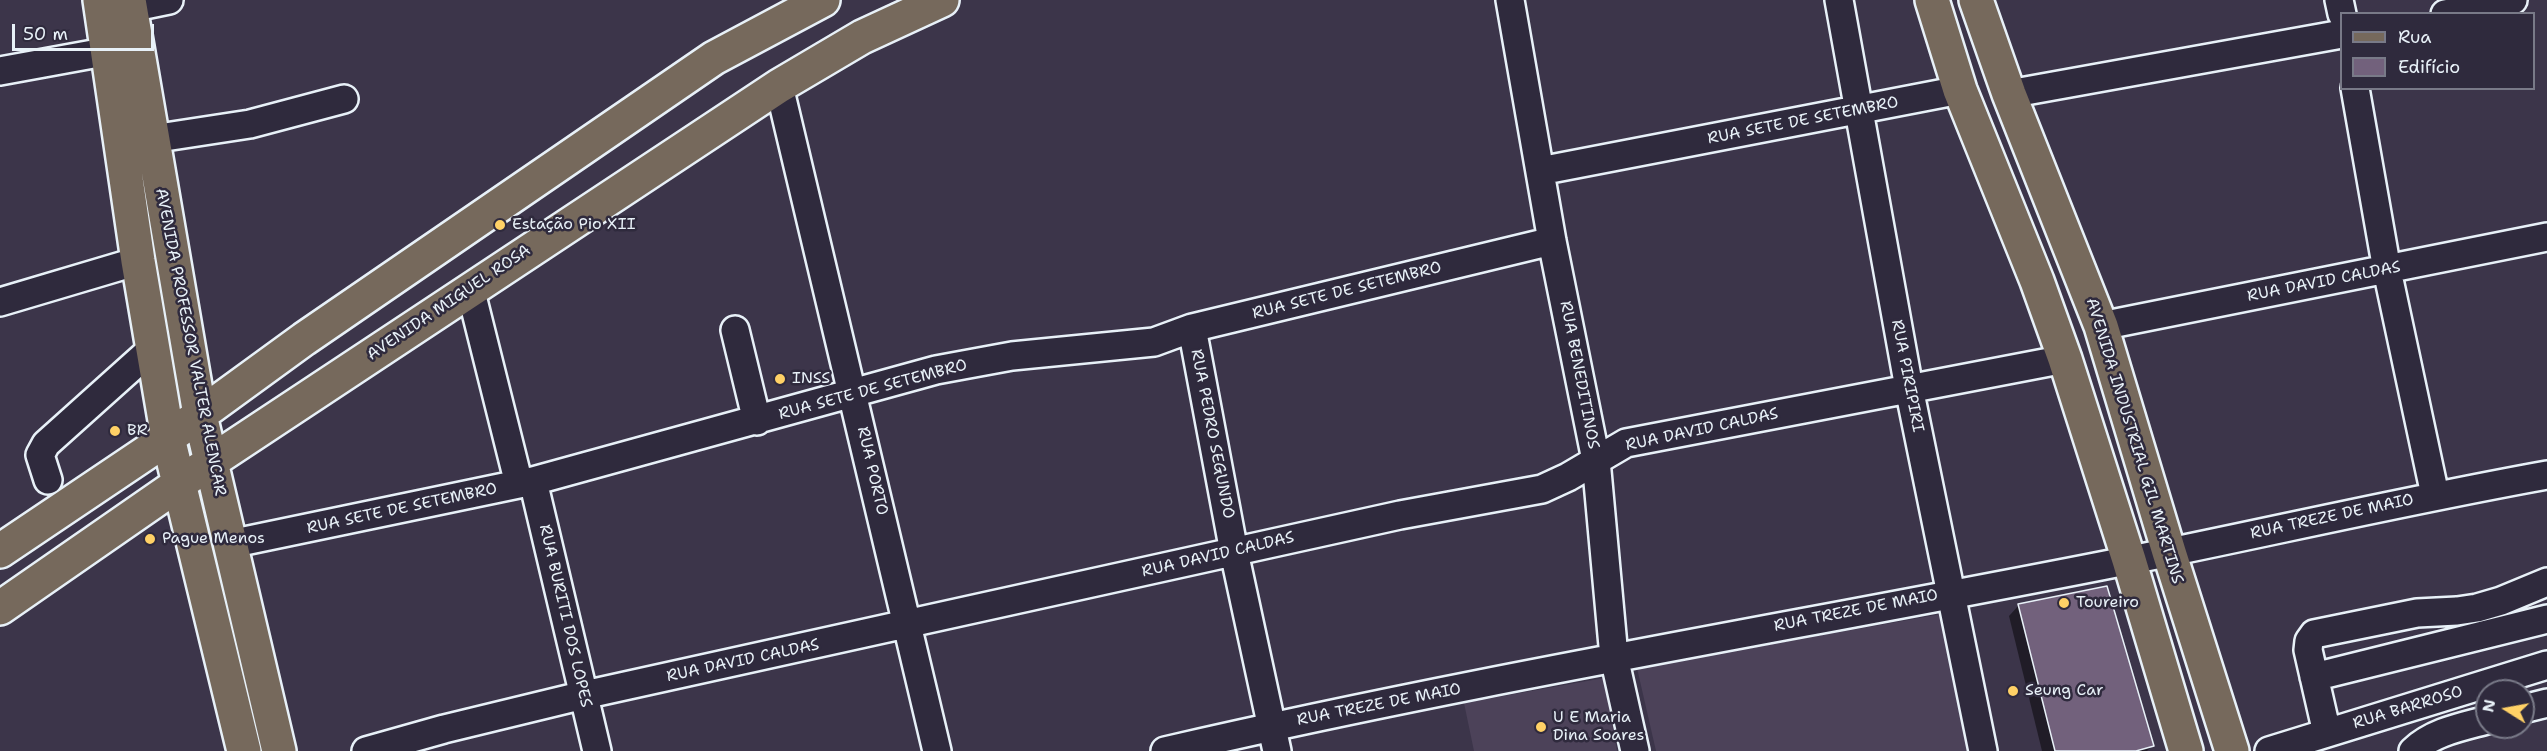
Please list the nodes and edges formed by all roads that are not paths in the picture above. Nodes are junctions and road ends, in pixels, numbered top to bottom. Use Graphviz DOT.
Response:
graph roads {
  1 [pos="169,0"];
  2 [pos="823,0"];
  3 [pos="942,0"];
  4 [pos="1510,0"];
  5 [pos="1839,0"];
  6 [pos="1932,0"];
  7 [pos="1976,0"];
  8 [pos="2513,0"];
  9 [pos="120,2"];
  10 [pos="2455,12"];
  11 [pos="2340,34"];
  12 [pos="122,49"];
  13 [pos="0,71"];
  14 [pos="779,86"];
  15 [pos="1960,90"];
  16 [pos="2355,90"];
  17 [pos="2009,94"];
  18 [pos="344,99"];
  19 [pos="1857,111"];
  20 [pos="152,139"];
  21 [pos="1540,171"];
  22 [pos="2547,237"];
  23 [pos="1552,241"];
  24 [pos="138,261"];
  25 [pos="2076,264"];
  26 [pos="2387,270"];
  27 [pos="2037,281"];
  28 [pos="470,288"];
  29 [pos="0,302"];
  30 [pos="2101,326"];
  31 [pos="1192,328"];
  32 [pos="735,330"];
  33 [pos="153,348"];
  34 [pos="2065,359"];
  35 [pos="1909,388"];
  36 [pos="854,394"];
  37 [pos="201,415"];
  38 [pos="757,421"];
  39 [pos="168,438"];
  40 [pos="1596,460"];
  41 [pos="212,461"];
  42 [pos="2547,475"];
  43 [pos="48,480"];
  44 [pos="526,483"];
  45 [pos="180,485"];
  46 [pos="2435,495"];
  47 [pos="230,544"];
  48 [pos="0,551"];
  49 [pos="1234,552"];
  50 [pos="2169,552"];
  51 [pos="2129,560"];
  52 [pos="2547,582"];
  53 [pos="1950,593"];
  54 [pos="0,608"];
  55 [pos="2547,619"];
  56 [pos="907,625"];
  57 [pos="1614,657"];
  58 [pos="2547,665"];
  59 [pos="2314,677"];
  60 [pos="584,695"];
  61 [pos="2475,723"];
  62 [pos="2327,733"];
  63 [pos="1274,739"];
  64 [pos="244,751"];
  65 [pos="279,751"];
  66 [pos="366,751"];
  67 [pos="597,751"];
  68 [pos="937,751"];
  69 [pos="1165,751"];
  70 [pos="1635,751"];
  71 [pos="1983,751"];
  72 [pos="2186,751"];
  73 [pos="2232,751"];
  74 [pos="2269,751"];
  75 [pos="2413,751"];
  1 -- 9 [label="street"];
  2 -- 37 [label="main road"];
  3 -- 14 [label="main road, AVENIDA MIGUEL ROSA"];
  4 -- 21 [label="street, RUA BENEDITINOS"];
  5 -- 19 [label="street, RUA PIRIPIRI"];
  6 -- 15 [label="main road"];
  7 -- 17 [label="main road, AVENIDA INDUSTRIAL GIL MARTINS"];
  8 -- 10 [label="street"];
  9 -- 12 [label="main road, AVENIDA PROFESSOR VALTER ALENCAR"];
  11 -- 17 [label="street"];
  12 -- 13 [label="street"];
  12 -- 20 [label="main road, AVENIDA PROFESSOR VALTER ALENCAR"];
  12 -- 24 [label="main road, AVENIDA PROFESSOR VALTER ALENCAR"];
  14 -- 28 [label="main road, AVENIDA MIGUEL ROSA"];
  14 -- 36 [label="street, RUA PORTO"];
  15 -- 19 [label="street, RUA SETE DE SETEMBRO"];
  15 -- 27 [label="main road"];
  16 -- 26 [label="street"];
  17 -- 25 [label="main road, AVENIDA INDUSTRIAL GIL MARTINS"];
  18 -- 20 [label="street"];
  19 -- 21 [label="street, RUA SETE DE SETEMBRO"];
  19 -- 35 [label="street, RUA PIRIPIRI"];
  20 -- 37 [label="main road, AVENIDA PROFESSOR VALTER ALENCAR"];
  21 -- 23 [label="street, RUA BENEDITINOS"];
  22 -- 26 [label="street, RUA DAVID CALDAS"];
  23 -- 31 [label="street, RUA SETE DE SETEMBRO"];
  23 -- 40 [label="street, RUA BENEDITINOS"];
  24 -- 29 [label="street"];
  24 -- 33 [label="main road, AVENIDA PROFESSOR VALTER ALENCAR"];
  25 -- 27 [label="main road"];
  25 -- 30 [label="main road, AVENIDA INDUSTRIAL GIL MARTINS"];
  26 -- 30 [label="street, RUA DAVID CALDAS"];
  26 -- 46 [label="street"];
  27 -- 34 [label="main road"];
  28 -- 41 [label="main road, AVENIDA MIGUEL ROSA"];
  28 -- 44 [label="street, RUA BURITI DOS LOPES"];
  30 -- 50 [label="main road, AVENIDA INDUSTRIAL GIL MARTINS"];
  31 -- 36 [label="street, RUA SETE DE SETEMBRO"];
  31 -- 49 [label="street, RUA PEDRO SEGUNDO"];
  32 -- 38 [label="street"];
  33 -- 39 [label="main road, AVENIDA PROFESSOR VALTER ALENCAR"];
  33 -- 43 [label="street"];
  34 -- 35 [label="street, RUA DAVID CALDAS"];
  34 -- 51 [label="main road"];
  35 -- 40 [label="street, RUA DAVID CALDAS"];
  35 -- 53 [label="street, RUA PIRIPIRI"];
  36 -- 38 [label="street, RUA SETE DE SETEMBRO"];
  36 -- 56 [label="street, RUA PORTO"];
  37 -- 39 [label="main road"];
  37 -- 41 [label="main road, AVENIDA PROFESSOR VALTER ALENCAR"];
  38 -- 44 [label="street, RUA SETE DE SETEMBRO"];
  39 -- 45 [label="main road, AVENIDA PROFESSOR VALTER ALENCAR"];
  39 -- 48 [label="main road"];
  40 -- 49 [label="street, RUA DAVID CALDAS"];
  40 -- 57 [label="street, RUA BENEDITINOS"];
  41 -- 45 [label="main road, AVENIDA MIGUEL ROSA"];
  41 -- 47 [label="main road, AVENIDA PROFESSOR VALTER ALENCAR"];
  42 -- 46 [label="street, RUA TREZE DE MAIO"];
  44 -- 47 [label="street, RUA SETE DE SETEMBRO"];
  44 -- 60 [label="street, RUA BURITI DOS LOPES"];
  45 -- 54 [label="main road, AVENIDA MIGUEL ROSA"];
  45 -- 64 [label="main road, AVENIDA PROFESSOR VALTER ALENCAR"];
  46 -- 50 [label="street, RUA TREZE DE MAIO"];
  47 -- 65 [label="main road, AVENIDA PROFESSOR VALTER ALENCAR"];
  49 -- 56 [label="street, RUA DAVID CALDAS"];
  49 -- 63 [label="street, RUA PEDRO SEGUNDO"];
  50 -- 51 [label="street, RUA TREZE DE MAIO"];
  50 -- 73 [label="main road, AVENIDA INDUSTRIAL GIL MARTINS"];
  51 -- 53 [label="street, RUA TREZE DE MAIO"];
  51 -- 72 [label="main road"];
  52 -- 59 [label="street"];
  53 -- 57 [label="street, RUA TREZE DE MAIO"];
  53 -- 71 [label="street, RUA PIRIPIRI"];
  55 -- 59 [label="street"];
  56 -- 60 [label="street, RUA DAVID CALDAS"];
  56 -- 68 [label="street, RUA PORTO"];
  57 -- 63 [label="street, RUA TREZE DE MAIO"];
  57 -- 70 [label="street, RUA BENEDITINOS"];
  58 -- 62 [label="street, RUA BARROSO"];
  59 -- 62 [label="street"];
  60 -- 66 [label="street, RUA DAVID CALDAS"];
  60 -- 67 [label="street, RUA BURITI DOS LOPES"];
  61 -- 75 [label="street"];
  62 -- 74 [label="street, RUA BARROSO"];
  63 -- 69 [label="street, RUA TREZE DE MAIO"];
}
